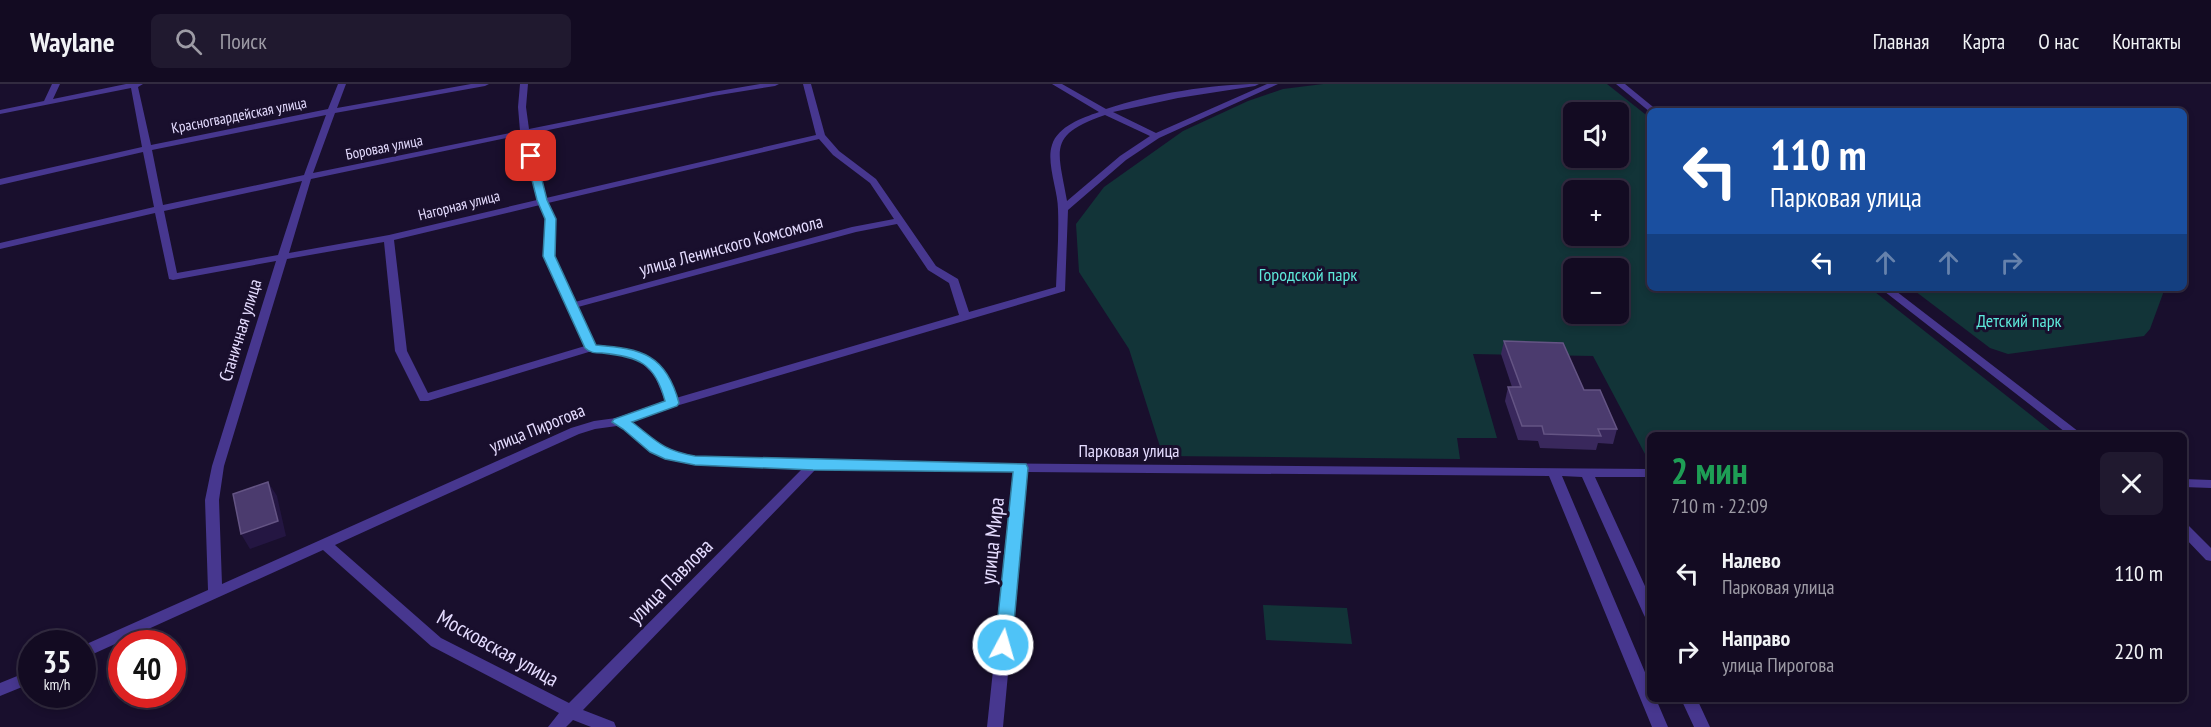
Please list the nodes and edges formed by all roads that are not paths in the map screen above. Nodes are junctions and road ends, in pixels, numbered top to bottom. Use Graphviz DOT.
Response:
graph roads {
  1 [pos="57,84"];
  2 [pos="135,84"];
  3 [pos="342,84"];
  4 [pos="485,84"];
  5 [pos="524,84"];
  6 [pos="775,84"];
  7 [pos="807,84"];
  8 [pos="1056,84"];
  9 [pos="1255,84"];
  10 [pos="1274,84"];
  11 [pos="1620,84"];
  12 [pos="48,102"];
  13 [pos="1650,108"];
  14 [pos="334,110"];
  15 [pos="0,112"];
  16 [pos="1105,112"];
  17 [pos="525,133"];
  18 [pos="820,136"];
  19 [pos="1156,136"];
  20 [pos="145,147"];
  21 [pos="308,175"];
  22 [pos="0,181"];
  23 [pos="542,200"];
  24 [pos="160,207"];
  25 [pos="1063,209"];
  26 [pos="899,221"];
  27 [pos="389,238"];
  28 [pos="0,246"];
  29 [pos="281,258"];
  30 [pos="1889,291"];
  31 [pos="572,306"];
  32 [pos="966,316"];
  33 [pos="591,348"];
  34 [pos="672,403"];
  35 [pos="618,422"];
  36 [pos="2073,432"];
  37 [pos="813,465"];
  38 [pos="1021,468"];
  39 [pos="1553,471"];
  40 [pos="1586,472"];
  41 [pos="1647,473"];
  42 [pos="2187,483"];
  43 [pos="2211,484"];
  44 [pos="2187,532"];
  45 [pos="324,543"];
  46 [pos="2211,556"];
  47 [pos="215,593"];
  48 [pos="1647,606"];
  49 [pos="96,647"];
  50 [pos="18,682"];
  51 [pos="0,690"];
  52 [pos="1647,696"];
  53 [pos="1650,702"];
  54 [pos="1690,702"];
  55 [pos="571,712"];
  56 [pos="556,727"];
  57 [pos="608,727"];
  58 [pos="995,727"];
  59 [pos="1660,727"];
  60 [pos="1702,727"];
  1 -- 12 [label="street"];
  2 -- 12 [label="street"];
  2 -- 20 [label="street"];
  3 -- 14 [label="street, Станичная улица"];
  4 -- 14 [label="street, Красногвардейская улица"];
  5 -- 17 [label="street"];
  6 -- 17 [label="street, Боровая улица"];
  7 -- 18 [label="street"];
  8 -- 16 [label="street"];
  9 -- 16 [label="street"];
  10 -- 19 [label="street"];
  11 -- 13 [label="street"];
  12 -- 15 [label="street"];
  14 -- 20 [label="street, Красногвардейская улица"];
  14 -- 21 [label="street, Станичная улица"];
  16 -- 19 [label="street"];
  16 -- 25 [label="street"];
  17 -- 21 [label="street, Боровая улица"];
  17 -- 23 [label="street"];
  18 -- 23 [label="street, Нагорная улица"];
  18 -- 26 [label="street"];
  19 -- 25 [label="street"];
  20 -- 22 [label="street, Красногвардейская улица"];
  20 -- 24 [label="street"];
  21 -- 24 [label="street, Боровая улица"];
  21 -- 29 [label="street, Станичная улица"];
  23 -- 27 [label="street, Нагорная улица"];
  23 -- 31 [label="street"];
  24 -- 28 [label="street, Боровая улица"];
  24 -- 29 [label="street, Нагорная улица"];
  25 -- 32 [label="street, улица Пирогова"];
  26 -- 31 [label="street, улица Ленинского Комсомола"];
  26 -- 32 [label="street"];
  27 -- 29 [label="street, Нагорная улица"];
  27 -- 33 [label="street"];
  29 -- 47 [label="street, Станичная улица"];
  30 -- 36 [label="street"];
  31 -- 33 [label="street"];
  32 -- 34 [label="street, улица Пирогова"];
  33 -- 34 [label="street"];
  34 -- 35 [label="street, улица Пирогова"];
  35 -- 37 [label="street, Парковая улица"];
  35 -- 45 [label="street, улица Пирогова"];
  37 -- 38 [label="street, Парковая улица"];
  37 -- 55 [label="street, улица Павлова"];
  38 -- 39 [label="street, Парковая улица"];
  38 -- 58 [label="street, улица Мира"];
  39 -- 40 [label="street, Парковая улица"];
  39 -- 52 [label="street"];
  40 -- 41 [label="street, Парковая улица"];
  40 -- 48 [label="street"];
  42 -- 43 [label="street"];
  44 -- 46 [label="street"];
  45 -- 47 [label="street, улица Пирогова"];
  45 -- 55 [label="street, Московская улица"];
  47 -- 49 [label="street, улица Пирогова"];
  50 -- 51 [label="street"];
  53 -- 59 [label="street"];
  54 -- 60 [label="street"];
  55 -- 56 [label="street, улица Павлова"];
  55 -- 57 [label="street, Московская улица"];
}
